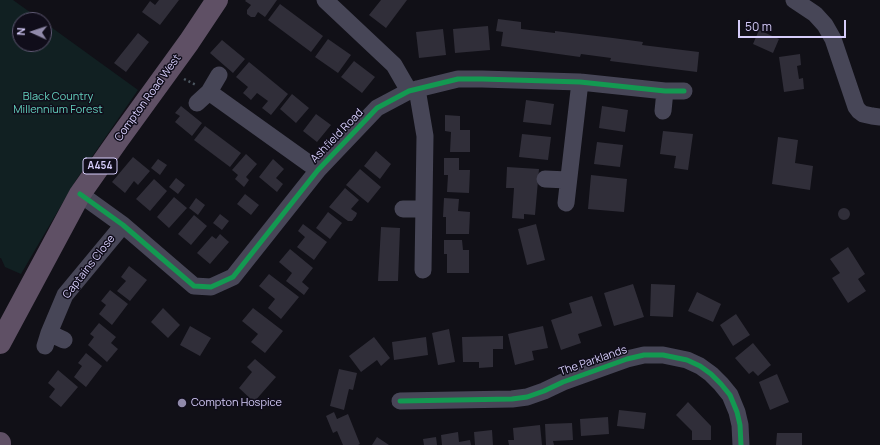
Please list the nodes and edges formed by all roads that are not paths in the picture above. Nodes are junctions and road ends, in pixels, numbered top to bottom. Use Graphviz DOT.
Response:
graph roads {
  1 [pos="217,0"];
  2 [pos="325,0"];
  3 [pos="794,0"];
  4 [pos="219,75"];
  5 [pos="580,82"];
  6 [pos="413,90"];
  7 [pos="665,91"];
  8 [pos="684,91"];
  9 [pos="663,111"];
  10 [pos="880,117"];
  11 [pos="318,170"];
  12 [pos="545,179"];
  13 [pos="568,180"];
  14 [pos="80,194"];
  15 [pos="566,203"];
  16 [pos="424,208"];
  17 [pos="403,209"];
  18 [pos="123,225"];
  19 [pos="423,270"];
  20 [pos="64,340"];
  21 [pos="0,343"];
  22 [pos="400,401"];
  23 [pos="741,445"];
  1 -- 14 [label="highway, Compton Road West / A454"];
  2 -- 6 [label="street"];
  3 -- 10 [label="street"];
  4 -- 11 [label="street, Ashfield Road"];
  5 -- 6 [label="street, Ashfield Road"];
  5 -- 7 [label="street, Ashfield Road"];
  5 -- 13 [label="street"];
  6 -- 11 [label="street, Ashfield Road"];
  6 -- 16 [label="street"];
  7 -- 8 [label="street, Ashfield Road"];
  7 -- 9 [label="street"];
  11 -- 18 [label="street, Ashfield Road"];
  12 -- 13 [label="street"];
  13 -- 15 [label="street"];
  14 -- 18 [label="street, Ashfield Road"];
  14 -- 21 [label="highway, Compton Road West / A454"];
  16 -- 17 [label="street"];
  16 -- 19 [label="street"];
  18 -- 20 [label="street, Captains Close"];
  22 -- 23 [label="street, The Parklands"];
}
